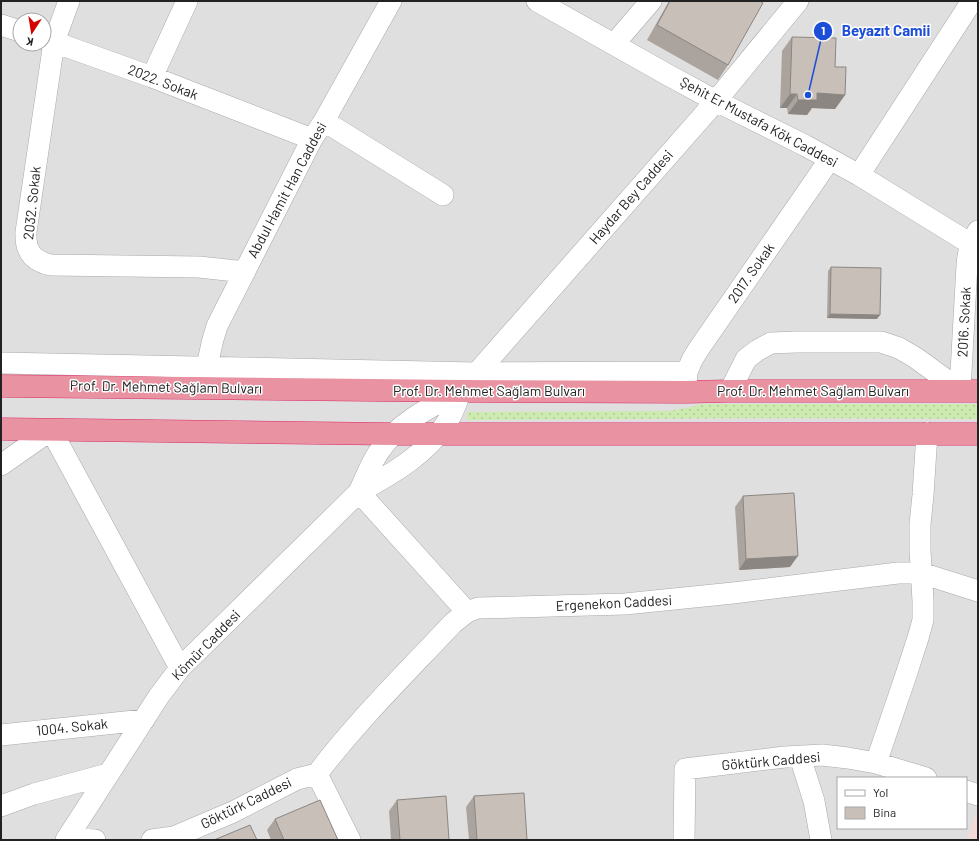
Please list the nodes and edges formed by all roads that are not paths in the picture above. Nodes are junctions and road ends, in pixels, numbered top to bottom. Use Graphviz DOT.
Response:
graph roads {
  1 [pos="69,1"];
  2 [pos="187,1"];
  3 [pos="391,1"];
  4 [pos="537,1"];
  5 [pos="651,1"];
  6 [pos="798,1"];
  7 [pos="972,1"];
  8 [pos="1,25"];
  9 [pos="12,28"];
  10 [pos="52,34"];
  11 [pos="52,41"];
  12 [pos="614,44"];
  13 [pos="48,52"];
  14 [pos="152,77"];
  15 [pos="716,101"];
  16 [pos="324,121"];
  17 [pos="312,139"];
  18 [pos="830,159"];
  19 [pos="859,175"];
  20 [pos="443,195"];
  21 [pos="976,241"];
  22 [pos="245,272"];
  23 [pos="970,362"];
  24 [pos="1,363"];
  25 [pos="476,373"];
  26 [pos="207,378"];
  27 [pos="686,382"];
  28 [pos="1,386"];
  29 [pos="730,390"];
  30 [pos="969,390"];
  31 [pos="460,391"];
  32 [pos="1,429"];
  33 [pos="51,430"];
  34 [pos="927,433"];
  35 [pos="394,434"];
  36 [pos="440,434"];
  37 [pos="978,434"];
  38 [pos="1,465"];
  39 [pos="359,492"];
  40 [pos="921,573"];
  41 [pos="978,591"];
  42 [pos="467,612"];
  43 [pos="180,668"];
  44 [pos="144,720"];
  45 [pos="1,735"];
  46 [pos="800,757"];
  47 [pos="876,763"];
  48 [pos="108,774"];
  49 [pos="317,774"];
  50 [pos="923,777"];
  51 [pos="967,791"];
  52 [pos="978,795"];
  53 [pos="1,806"];
  54 [pos="67,839"];
  55 [pos="94,840"];
  56 [pos="152,840"];
  57 [pos="350,840"];
  58 [pos="684,840"];
  59 [pos="821,840"];
  1 -- 10 [label="street"];
  2 -- 14 [label="street"];
  3 -- 16 [label="street, Abdul Hamit Han Caddesi"];
  4 -- 12 [label="street, Şehit Er Mustafa Kök Caddesi"];
  5 -- 12 [label="street"];
  6 -- 15 [label="street, Haydar Bey Caddesi"];
  7 -- 19 [label="street"];
  8 -- 9 [label="street"];
  11 -- 14 [label="street, 2022. Sokak"];
  12 -- 15 [label="street, Şehit Er Mustafa Kök Caddesi"];
  13 -- 22 [label="street, 2032. Sokak"];
  14 -- 17 [label="street, 2022. Sokak"];
  15 -- 18 [label="street, Şehit Er Mustafa Kök Caddesi"];
  15 -- 25 [label="street, Haydar Bey Caddesi"];
  16 -- 17 [label="street, Abdul Hamit Han Caddesi"];
  16 -- 20 [label="street"];
  17 -- 22 [label="street, Abdul Hamit Han Caddesi"];
  18 -- 19 [label="street, Şehit Er Mustafa Kök Caddesi"];
  18 -- 27 [label="street, 2017. Sokak"];
  19 -- 21 [label="street, Şehit Er Mustafa Kök Caddesi"];
  21 -- 23 [label="street, 2016. Sokak"];
  22 -- 26 [label="street, Abdul Hamit Han Caddesi"];
  23 -- 30 [label="street, 2016. Sokak"];
  24 -- 26 [label="street"];
  25 -- 26 [label="street"];
  25 -- 27 [label="street"];
  25 -- 31 [label="street, Haydar Bey Caddesi"];
  26 -- 28 [label="highway, Prof. Dr. Mehmet Sağlam Bulvarı"];
  26 -- 31 [label="highway, Prof. Dr. Mehmet Sağlam Bulvarı"];
  27 -- 29 [label="highway, Prof. Dr. Mehmet Sağlam Bulvarı"];
  27 -- 31 [label="highway, Prof. Dr. Mehmet Sağlam Bulvarı"];
  29 -- 30 [label="highway, Prof. Dr. Mehmet Sağlam Bulvarı"];
  29 -- 30 [label="street"];
  31 -- 35 [label="street"];
  31 -- 36 [label="street"];
  32 -- 33 [label="highway"];
  33 -- 35 [label="highway"];
  33 -- 38 [label="street"];
  33 -- 43 [label="street"];
  34 -- 36 [label="highway"];
  34 -- 37 [label="highway"];
  34 -- 40 [label="street"];
  35 -- 36 [label="highway"];
  35 -- 39 [label="street"];
  36 -- 39 [label="street"];
  39 -- 42 [label="street"];
  39 -- 43 [label="street, Kömür Caddesi"];
  40 -- 41 [label="street, Ergenekon Caddesi"];
  40 -- 42 [label="street, Ergenekon Caddesi"];
  40 -- 47 [label="street"];
  42 -- 49 [label="street, Ergenekon Caddesi"];
  43 -- 44 [label="street, Kömür Caddesi"];
  44 -- 45 [label="street, 1004. Sokak"];
  44 -- 48 [label="street, Kömür Caddesi"];
  46 -- 47 [label="street, Göktürk Caddesi"];
  46 -- 58 [label="street, Göktürk Caddesi"];
  46 -- 59 [label="street"];
  47 -- 50 [label="street, Göktürk Caddesi"];
  48 -- 53 [label="street"];
  48 -- 54 [label="street, Kömür Caddesi"];
  49 -- 56 [label="street, Göktürk Caddesi"];
  49 -- 57 [label="street"];
  51 -- 52 [label="street"];
  54 -- 55 [label="street"];
}
